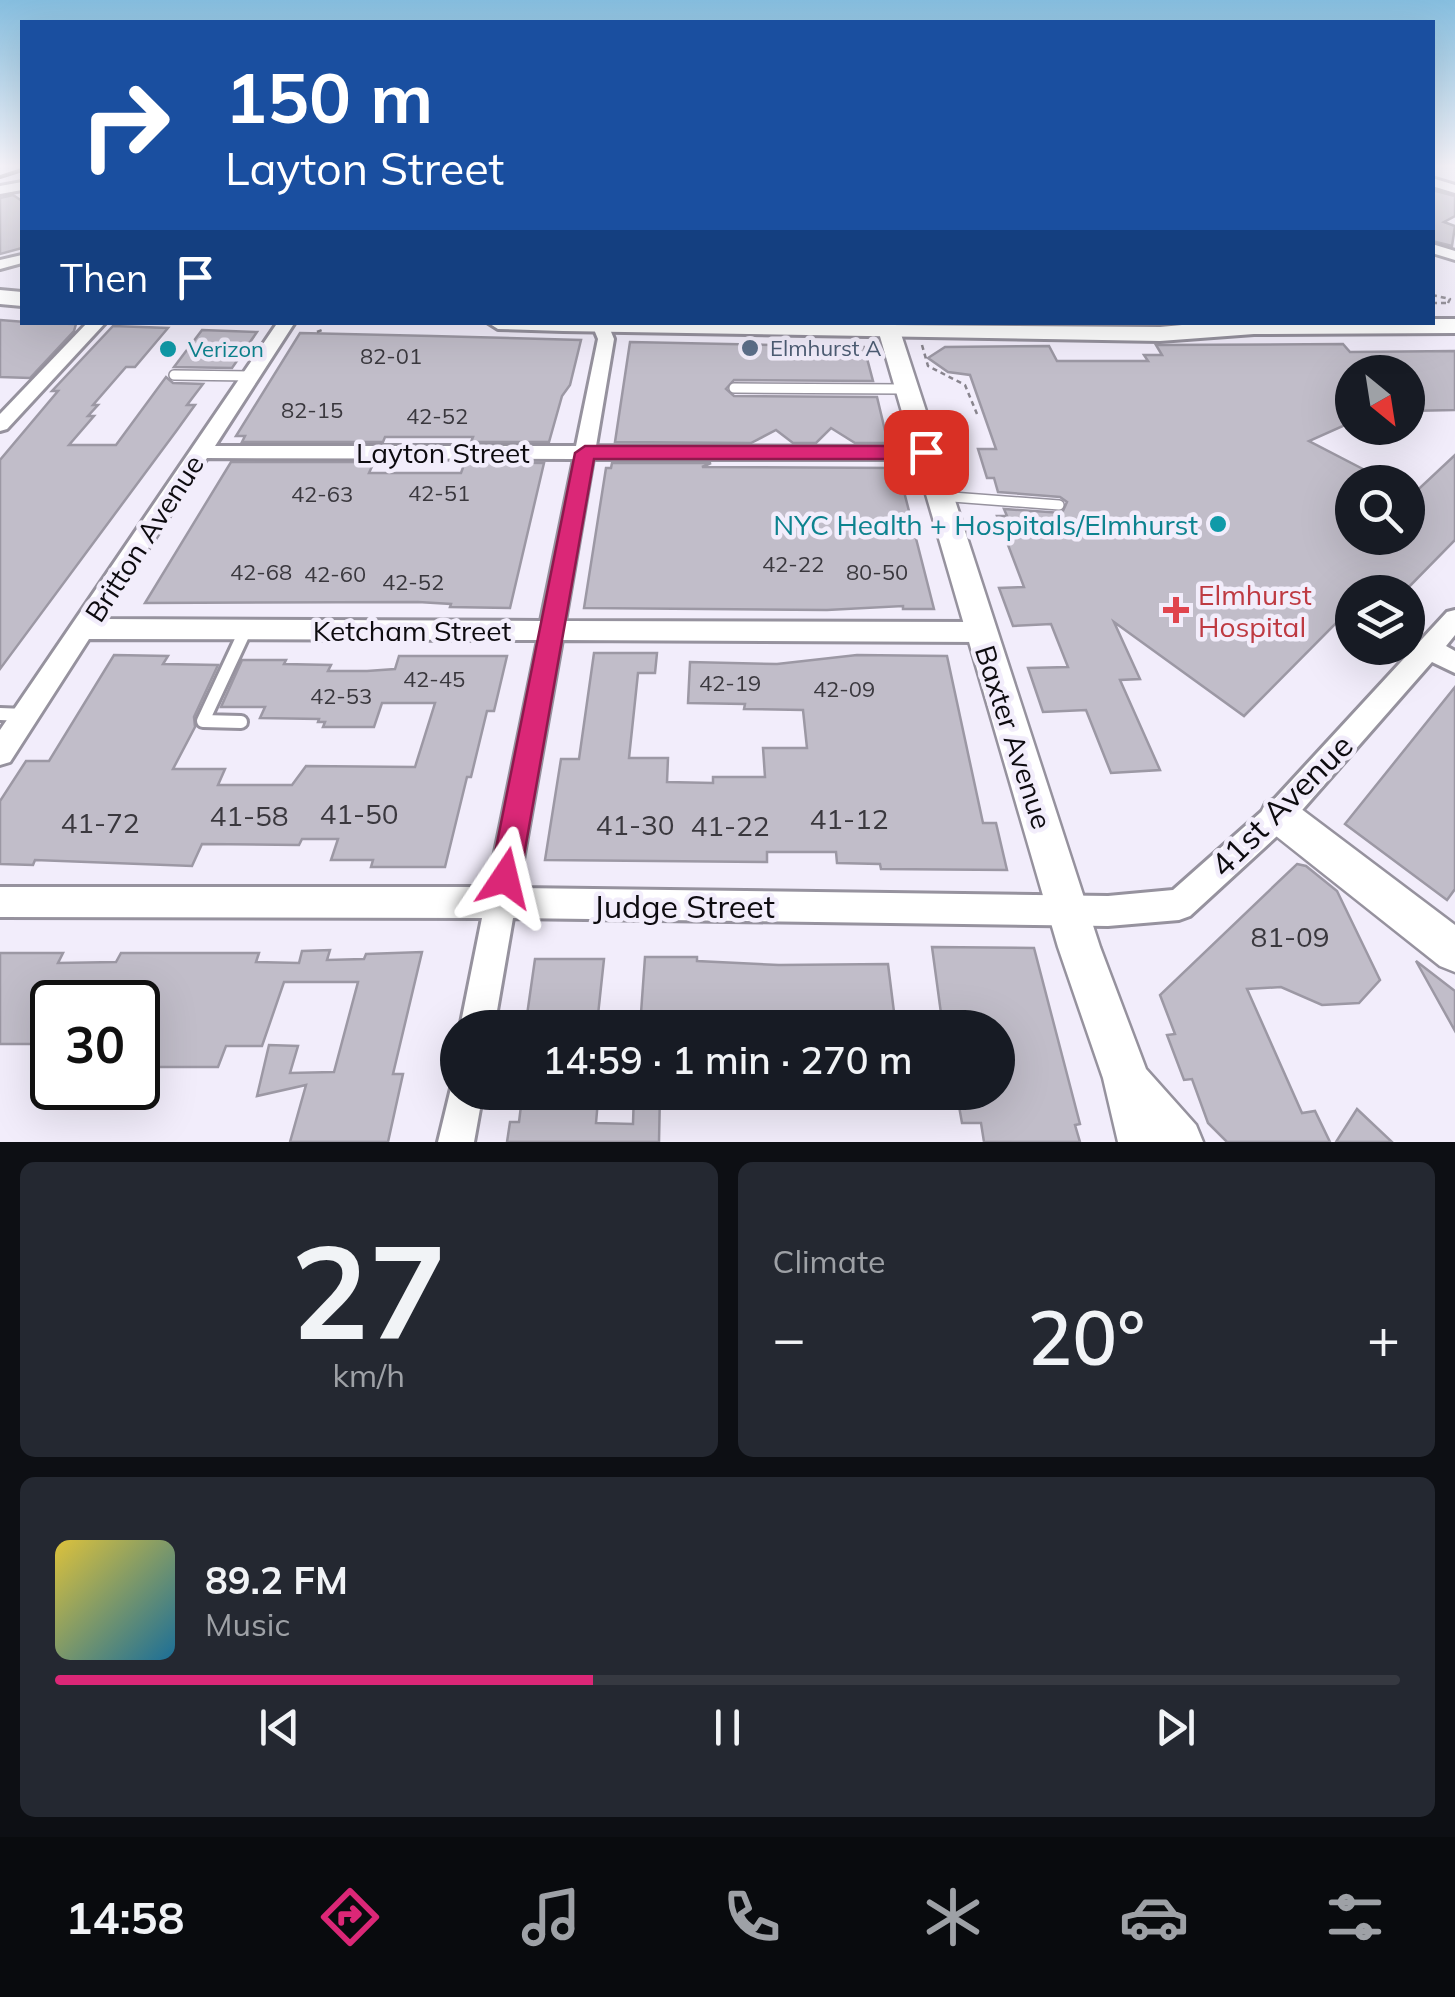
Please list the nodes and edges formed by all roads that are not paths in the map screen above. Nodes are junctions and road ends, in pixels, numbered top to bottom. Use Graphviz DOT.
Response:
graph roads {
  1 [pos="95,325"];
  2 [pos="285,325"];
  3 [pos="600,325"];
  4 [pos="721,325"];
  5 [pos="1370,325"];
  6 [pos="792,326"];
  7 [pos="885,327"];
  8 [pos="174,376"];
  9 [pos="251,376"];
  10 [pos="734,388"];
  11 [pos="905,389"];
  12 [pos="0,425"];
  13 [pos="200,452"];
  14 [pos="926,452"];
  15 [pos="585,453"];
  16 [pos="939,496"];
  17 [pos="1060,505"];
  18 [pos="1455,619"];
  19 [pos="84,629"];
  20 [pos="246,629"];
  21 [pos="550,630"];
  22 [pos="980,632"];
  23 [pos="1430,648"];
  24 [pos="1455,662"];
  25 [pos="0,714"];
  26 [pos="26,715"];
  27 [pos="242,722"];
  28 [pos="0,752"];
  29 [pos="1279,816"];
  30 [pos="0,902"];
  31 [pos="500,905"];
  32 [pos="1068,910"];
  33 [pos="1455,951"];
  34 [pos="481,1010"];
  35 [pos="1126,1078"];
  36 [pos="462,1110"];
  37 [pos="456,1142"];
  38 [pos="1142,1142"];
  39 [pos="1179,1142"];
  1 -- 12 [label="street"];
  2 -- 9 [label="street, Britton Avenue"];
  3 -- 15 [label="street"];
  4 -- 6 [label="main road"];
  5 -- 7 [label="main road"];
  6 -- 7 [label="main road"];
  7 -- 11 [label="street, Baxter Avenue"];
  8 -- 9 [label="lane"];
  9 -- 13 [label="street, Britton Avenue"];
  10 -- 11 [label="lane"];
  11 -- 14 [label="street, Baxter Avenue"];
  13 -- 15 [label="street, Layton Street"];
  13 -- 19 [label="street, Britton Avenue"];
  14 -- 15 [label="street, Layton Street"];
  14 -- 16 [label="street, Baxter Avenue"];
  15 -- 21 [label="street"];
  16 -- 17 [label="lane"];
  16 -- 22 [label="street, Baxter Avenue"];
  18 -- 23 [label="street, 41st Avenue"];
  19 -- 20 [label="street, Ketcham Street"];
  19 -- 26 [label="street, Britton Avenue"];
  20 -- 21 [label="street, Ketcham Street"];
  20 -- 27 [label="lane"];
  21 -- 22 [label="street, Ketcham Street"];
  21 -- 31 [label="street"];
  22 -- 32 [label="street, Baxter Avenue"];
  23 -- 24 [label="street"];
  23 -- 29 [label="street, 41st Avenue"];
  25 -- 26 [label="lane"];
  26 -- 28 [label="street, Britton Avenue"];
  29 -- 32 [label="street, 41st Avenue"];
  29 -- 33 [label="street"];
  30 -- 31 [label="street, Judge Street"];
  31 -- 32 [label="street, Judge Street"];
  31 -- 34 [label="street"];
  32 -- 35 [label="street, Baxter Avenue"];
  35 -- 38 [label="street, Baxter Avenue"];
  35 -- 39 [label="street"];
  36 -- 37 [label="street"];
}
